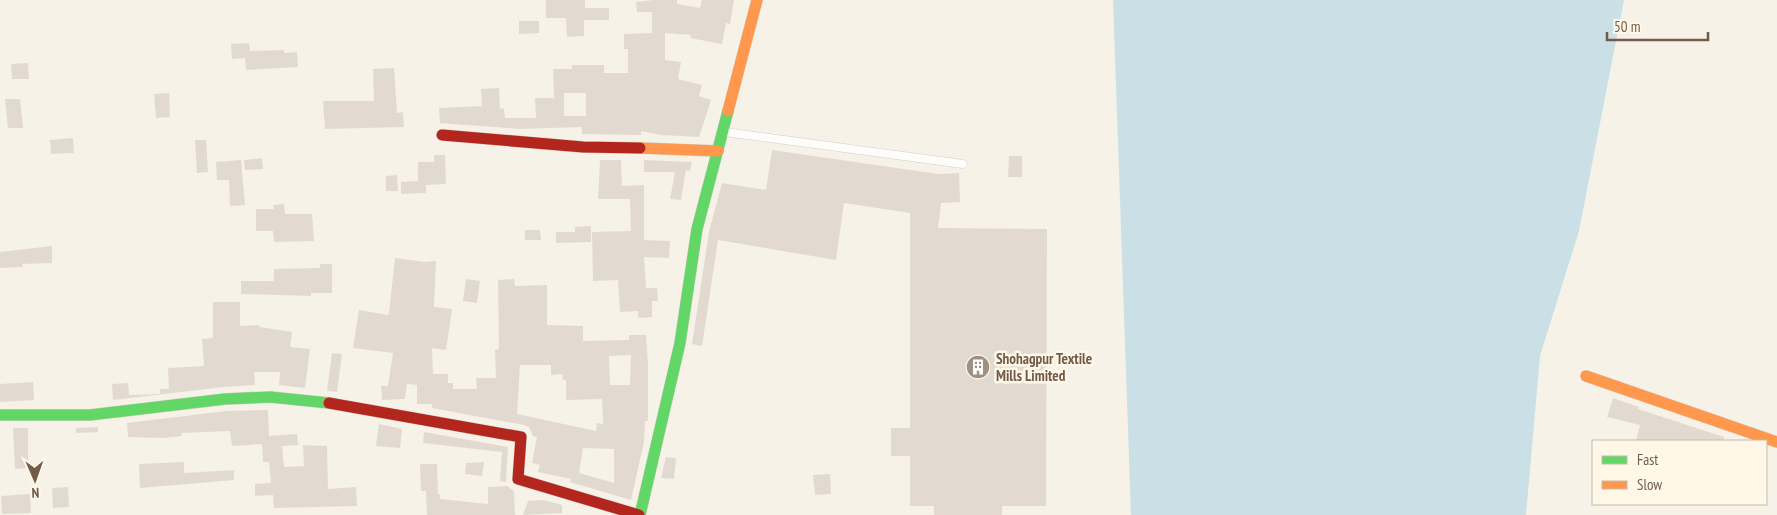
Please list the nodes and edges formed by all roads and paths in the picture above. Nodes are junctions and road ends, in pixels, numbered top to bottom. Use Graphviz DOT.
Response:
graph roads {
  1 [pos="758,0"];
  2 [pos="723,132"];
  3 [pos="442,136"];
  4 [pos="718,152"];
  5 [pos="963,164"];
  6 [pos="1586,376"];
  7 [pos="0,414"];
  8 [pos="1777,442"];
  9 [pos="639,515"];
  1 -- 2 [label="street"];
  2 -- 4 [label="street"];
  2 -- 5 [label="lane"];
  3 -- 4 [label="street"];
  4 -- 9 [label="street"];
  6 -- 8 [label="street"];
  7 -- 9 [label="street"];
}
